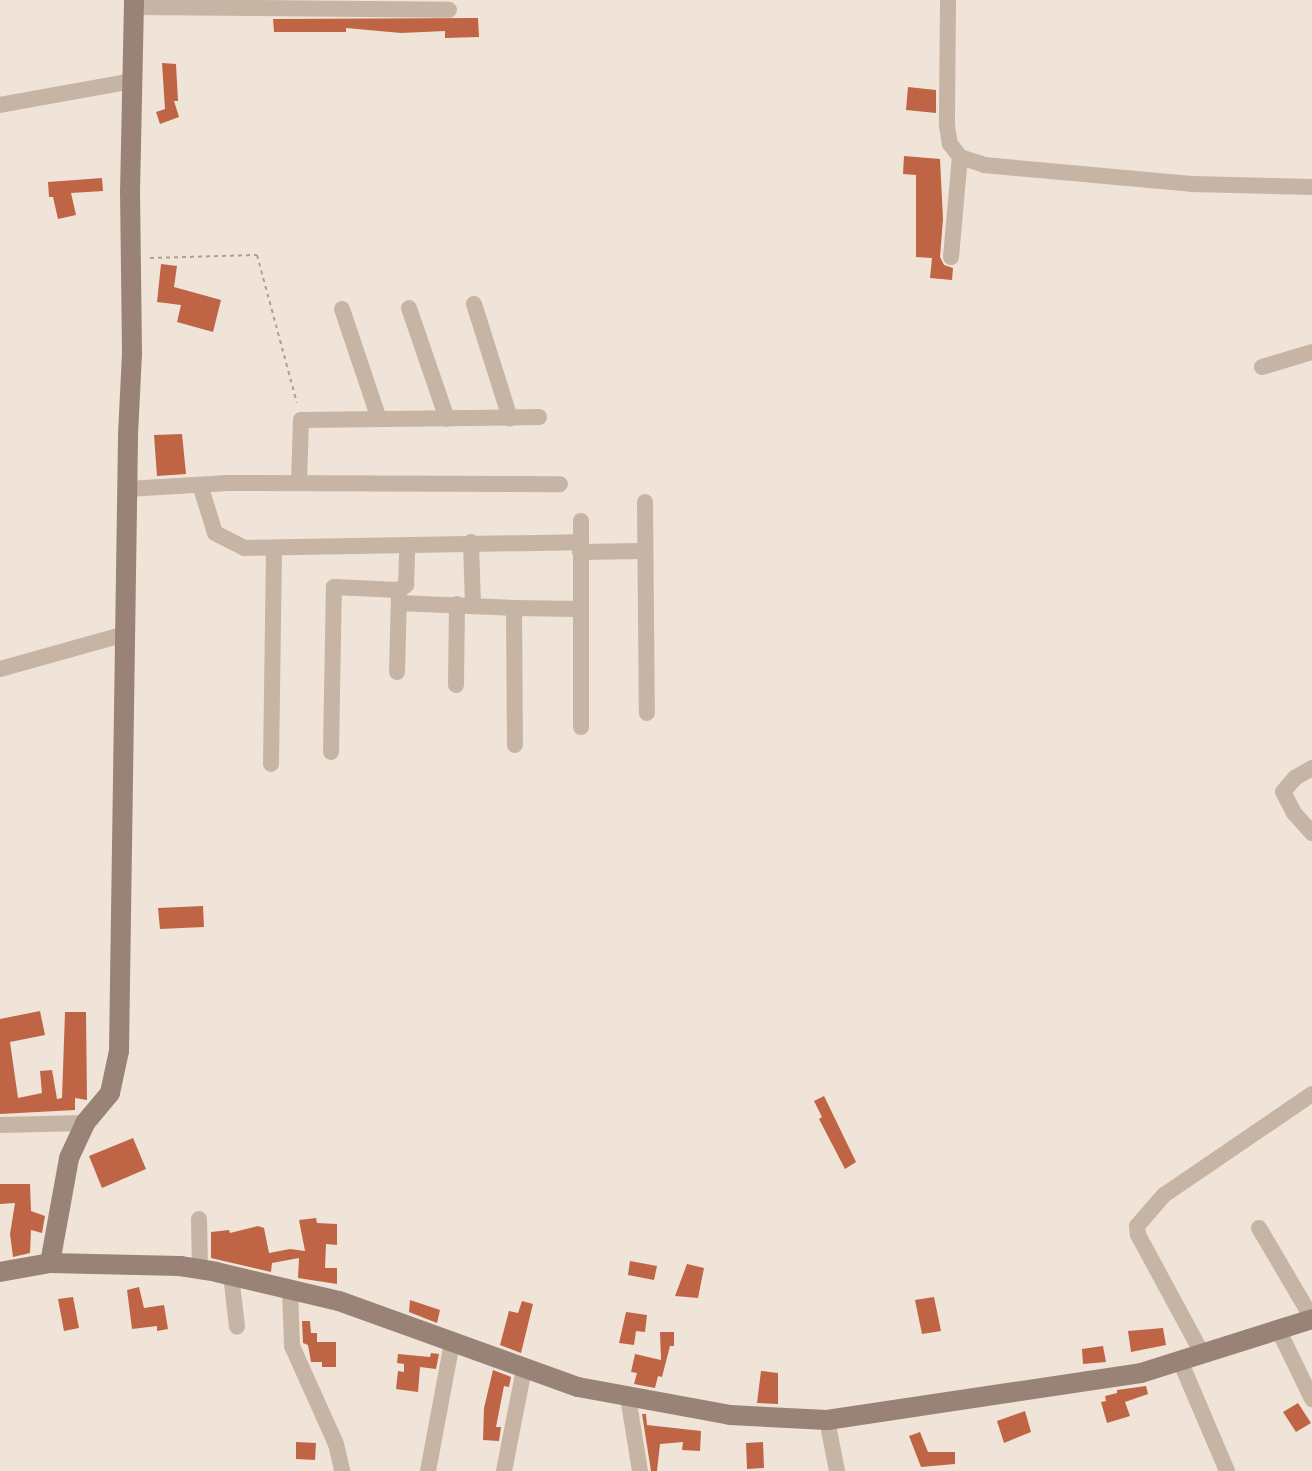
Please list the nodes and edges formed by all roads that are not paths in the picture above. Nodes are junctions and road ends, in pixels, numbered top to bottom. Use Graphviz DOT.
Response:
graph roads {
  1 [pos="948,0"];
  2 [pos="134,4"];
  3 [pos="449,10"];
  4 [pos="132,81"];
  5 [pos="0,105"];
  6 [pos="960,157"];
  7 [pos="1312,187"];
  8 [pos="951,257"];
  9 [pos="474,304"];
  10 [pos="409,308"];
  11 [pos="342,309"];
  12 [pos="1312,352"];
  13 [pos="1262,367"];
  14 [pos="539,417"];
  15 [pos="510,418"];
  16 [pos="379,419"];
  17 [pos="447,419"];
  18 [pos="299,483"];
  19 [pos="560,484"];
  20 [pos="201,488"];
  21 [pos="127,489"];
  22 [pos="645,502"];
  23 [pos="581,521"];
  24 [pos="471,542"];
  25 [pos="580,547"];
  26 [pos="274,548"];
  27 [pos="407,548"];
  28 [pos="643,551"];
  29 [pos="399,596"];
  30 [pos="465,605"];
  31 [pos="514,608"];
  32 [pos="579,609"];
  33 [pos="125,634"];
  34 [pos="0,669"];
  35 [pos="397,672"];
  36 [pos="456,685"];
  37 [pos="647,713"];
  38 [pos="581,727"];
  39 [pos="515,745"];
  40 [pos="331,752"];
  41 [pos="271,764"];
  42 [pos="1312,768"];
  43 [pos="1312,833"];
  44 [pos="1312,1094"];
  45 [pos="85,1123"];
  46 [pos="0,1125"];
  47 [pos="199,1219"];
  48 [pos="1259,1228"];
  49 [pos="50,1263"];
  50 [pos="200,1270"];
  51 [pos="0,1272"];
  52 [pos="231,1275"];
  53 [pos="290,1288"];
  54 [pos="1312,1318"];
  55 [pos="237,1327"];
  56 [pos="1279,1331"];
  57 [pos="452,1343"];
  58 [pos="1203,1355"];
  59 [pos="1181,1363"];
  60 [pos="524,1369"];
  61 [pos="628,1397"];
  62 [pos="1312,1399"];
  63 [pos="827,1420"];
  64 [pos="342,1471"];
  65 [pos="428,1471"];
  66 [pos="504,1471"];
  67 [pos="640,1471"];
  68 [pos="837,1471"];
  69 [pos="1227,1471"];
  1 -- 6 [label="street"];
  2 -- 3 [label="street"];
  2 -- 4 [label="street"];
  4 -- 5 [label="street"];
  4 -- 21 [label="street"];
  6 -- 7 [label="street"];
  6 -- 8 [label="street"];
  9 -- 15 [label="street"];
  10 -- 17 [label="street"];
  11 -- 16 [label="street"];
  12 -- 13 [label="street"];
  14 -- 15 [label="street"];
  15 -- 17 [label="street"];
  16 -- 17 [label="street"];
  16 -- 18 [label="street"];
  18 -- 19 [label="street"];
  18 -- 20 [label="street"];
  20 -- 21 [label="street"];
  20 -- 26 [label="street"];
  21 -- 33 [label="street"];
  22 -- 28 [label="street"];
  23 -- 25 [label="street"];
  24 -- 25 [label="street"];
  24 -- 27 [label="street"];
  24 -- 30 [label="street"];
  25 -- 28 [label="street"];
  25 -- 32 [label="street"];
  26 -- 27 [label="street"];
  26 -- 41 [label="street"];
  27 -- 29 [label="street"];
  28 -- 37 [label="street"];
  29 -- 30 [label="street"];
  29 -- 35 [label="street"];
  29 -- 40 [label="street"];
  30 -- 31 [label="street"];
  30 -- 36 [label="street"];
  31 -- 32 [label="street"];
  31 -- 39 [label="street"];
  32 -- 38 [label="street"];
  33 -- 34 [label="street"];
  33 -- 45 [label="street"];
  42 -- 43 [label="street"];
  44 -- 58 [label="street"];
  45 -- 46 [label="street"];
  45 -- 49 [label="street"];
  47 -- 50 [label="street"];
  48 -- 54 [label="street"];
  49 -- 50 [label="street"];
  49 -- 51 [label="street"];
  50 -- 52 [label="street"];
  52 -- 53 [label="street"];
  52 -- 55 [label="street"];
  53 -- 57 [label="street"];
  53 -- 64 [label="street"];
  54 -- 56 [label="street"];
  56 -- 58 [label="street"];
  56 -- 62 [label="street"];
  57 -- 60 [label="street"];
  57 -- 65 [label="street"];
  58 -- 59 [label="street"];
  59 -- 63 [label="street"];
  59 -- 69 [label="street"];
  60 -- 61 [label="street"];
  60 -- 66 [label="street"];
  61 -- 63 [label="street"];
  61 -- 67 [label="street"];
  63 -- 68 [label="street"];
}
